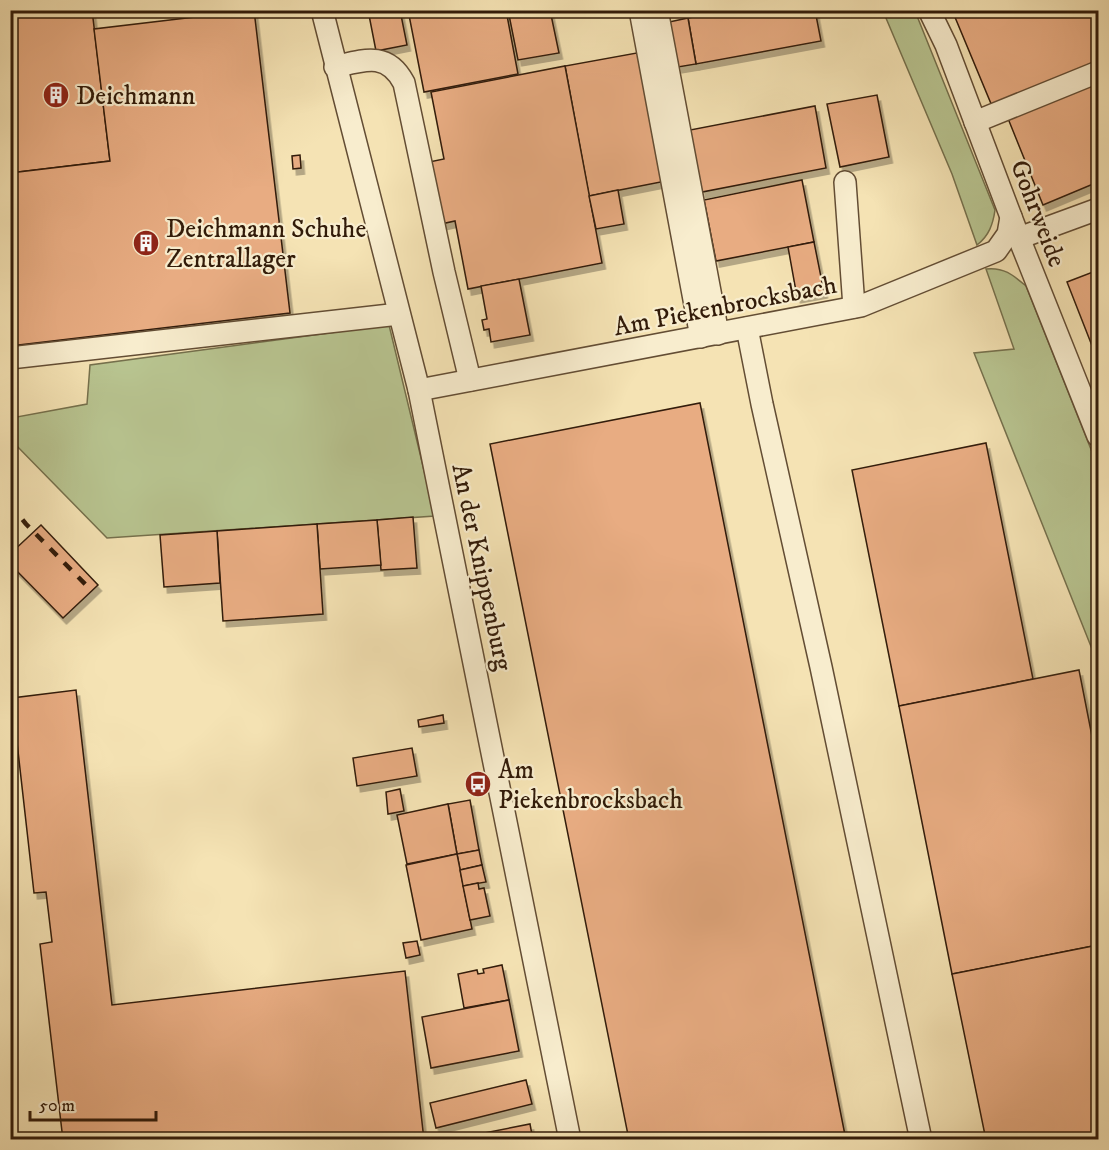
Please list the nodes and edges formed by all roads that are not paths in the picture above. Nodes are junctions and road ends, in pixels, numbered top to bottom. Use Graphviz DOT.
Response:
graph roads {
  1 [pos="322,10"];
  2 [pos="640,10"];
  3 [pos="657,10"];
  4 [pos="929,10"];
  5 [pos="335,67"];
  6 [pos="1098,72"];
  7 [pos="975,122"];
  8 [pos="845,183"];
  9 [pos="1098,209"];
  10 [pos="1011,217"];
  11 [pos="1019,238"];
  12 [pos="854,307"];
  13 [pos="399,314"];
  14 [pos="747,328"];
  15 [pos="710,336"];
  16 [pos="10,358"];
  17 [pos="470,380"];
  18 [pos="419,390"];
  19 [pos="1098,436"];
  20 [pos="570,1140"];
  21 [pos="921,1140"];
  1 -- 5 [label="street, An der Knippenburg"];
  2 -- 15 [label="street"];
  3 -- 15 [label="street"];
  4 -- 7 [label="street, Gohrweide"];
  5 -- 13 [label="street, An der Knippenburg"];
  5 -- 17 [label="street"];
  6 -- 7 [label="street"];
  7 -- 10 [label="street, Gohrweide"];
  8 -- 12 [label="street"];
  9 -- 11 [label="street"];
  10 -- 11 [label="street, Gohrweide"];
  10 -- 12 [label="street, Am Piekenbrocksbach"];
  11 -- 19 [label="street, Gohrweide"];
  12 -- 14 [label="street, Am Piekenbrocksbach"];
  13 -- 16 [label="street"];
  13 -- 18 [label="street, An der Knippenburg"];
  14 -- 15 [label="street, Am Piekenbrocksbach"];
  14 -- 21 [label="street"];
  15 -- 17 [label="street, Am Piekenbrocksbach"];
  17 -- 18 [label="street, Am Piekenbrocksbach"];
  18 -- 20 [label="street, An der Knippenburg"];
}
